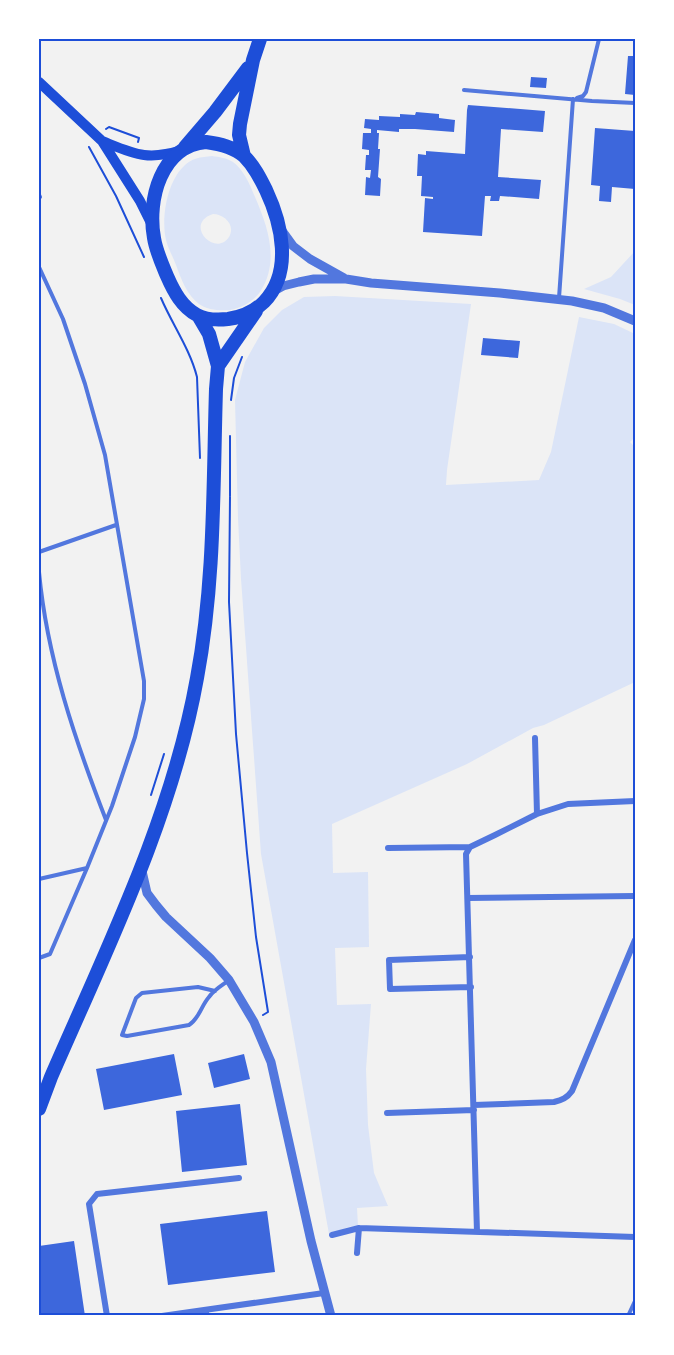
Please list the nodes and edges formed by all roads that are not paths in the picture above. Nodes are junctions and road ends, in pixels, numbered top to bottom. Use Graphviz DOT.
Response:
graph roads {
  1 [pos="260,39"];
  2 [pos="599,39"];
  3 [pos="253,60"];
  4 [pos="39,82"];
  5 [pos="464,90"];
  6 [pos="573,99"];
  7 [pos="635,103"];
  8 [pos="98,137"];
  9 [pos="183,149"];
  10 [pos="244,156"];
  11 [pos="152,226"];
  12 [pos="279,226"];
  13 [pos="39,267"];
  14 [pos="346,279"];
  15 [pos="272,292"];
  16 [pos="559,300"];
  17 [pos="257,309"];
  18 [pos="199,317"];
  19 [pos="635,321"];
  20 [pos="218,366"];
  21 [pos="116,525"];
  22 [pos="39,552"];
  23 [pos="39,572"];
  24 [pos="40,598"];
  25 [pos="535,738"];
  26 [pos="635,801"];
  27 [pos="537,814"];
  28 [pos="106,820"];
  29 [pos="470,847"];
  30 [pos="388,848"];
  31 [pos="141,867"];
  32 [pos="87,868"];
  33 [pos="39,879"];
  34 [pos="635,896"];
  35 [pos="468,898"];
  36 [pos="635,940"];
  37 [pos="470,957"];
  38 [pos="39,958"];
  39 [pos="228,980"];
  40 [pos="471,987"];
  41 [pos="215,991"];
  42 [pos="474,1108"];
  43 [pos="39,1109"];
  44 [pos="387,1113"];
  45 [pos="239,1178"];
  46 [pos="358,1228"];
  47 [pos="477,1232"];
  48 [pos="332,1235"];
  49 [pos="635,1237"];
  50 [pos="357,1253"];
  51 [pos="324,1293"];
  52 [pos="635,1300"];
  53 [pos="207,1313"];
  54 [pos="628,1315"];
  55 [pos="107,1316"];
  56 [pos="162,1316"];
  57 [pos="331,1316"];
  1 -- 3 [label="highway"];
  2 -- 6 [label="lane"];
  3 -- 9 [label="highway"];
  3 -- 10 [label="highway"];
  4 -- 8 [label="main road"];
  5 -- 6 [label="lane"];
  6 -- 7 [label="lane"];
  6 -- 16 [label="lane"];
  8 -- 9 [label="main road"];
  8 -- 11 [label="main road"];
  9 -- 10 [label="highway"];
  9 -- 11 [label="highway"];
  10 -- 12 [label="highway"];
  11 -- 18 [label="highway"];
  12 -- 14 [label="street"];
  12 -- 15 [label="highway"];
  13 -- 21 [label="lane"];
  14 -- 15 [label="street"];
  14 -- 16 [label="street"];
  15 -- 17 [label="highway"];
  16 -- 19 [label="street"];
  17 -- 18 [label="highway"];
  17 -- 20 [label="highway"];
  18 -- 20 [label="highway"];
  20 -- 31 [label="highway"];
  21 -- 22 [label="lane"];
  21 -- 28 [label="lane"];
  23 -- 24 [label="lane"];
  24 -- 28 [label="lane"];
  25 -- 27 [label="street"];
  26 -- 27 [label="street"];
  27 -- 29 [label="street"];
  28 -- 32 [label="lane"];
  29 -- 30 [label="street"];
  29 -- 35 [label="street"];
  31 -- 39 [label="street"];
  31 -- 43 [label="highway"];
  32 -- 33 [label="lane"];
  32 -- 38 [label="lane"];
  34 -- 35 [label="street"];
  35 -- 37 [label="street"];
  36 -- 42 [label="street"];
  37 -- 40 [label="street"];
  37 -- 40 [label="street"];
  39 -- 41 [label="lane"];
  39 -- 51 [label="street"];
  40 -- 42 [label="street"];
  41 -- 41 [label="lane"];
  42 -- 44 [label="street"];
  42 -- 47 [label="street"];
  45 -- 55 [label="street"];
  46 -- 47 [label="street"];
  46 -- 48 [label="street"];
  46 -- 50 [label="street"];
  47 -- 49 [label="street"];
  51 -- 53 [label="street"];
  51 -- 57 [label="street"];
  52 -- 54 [label="lane"];
  53 -- 56 [label="street"];
}
